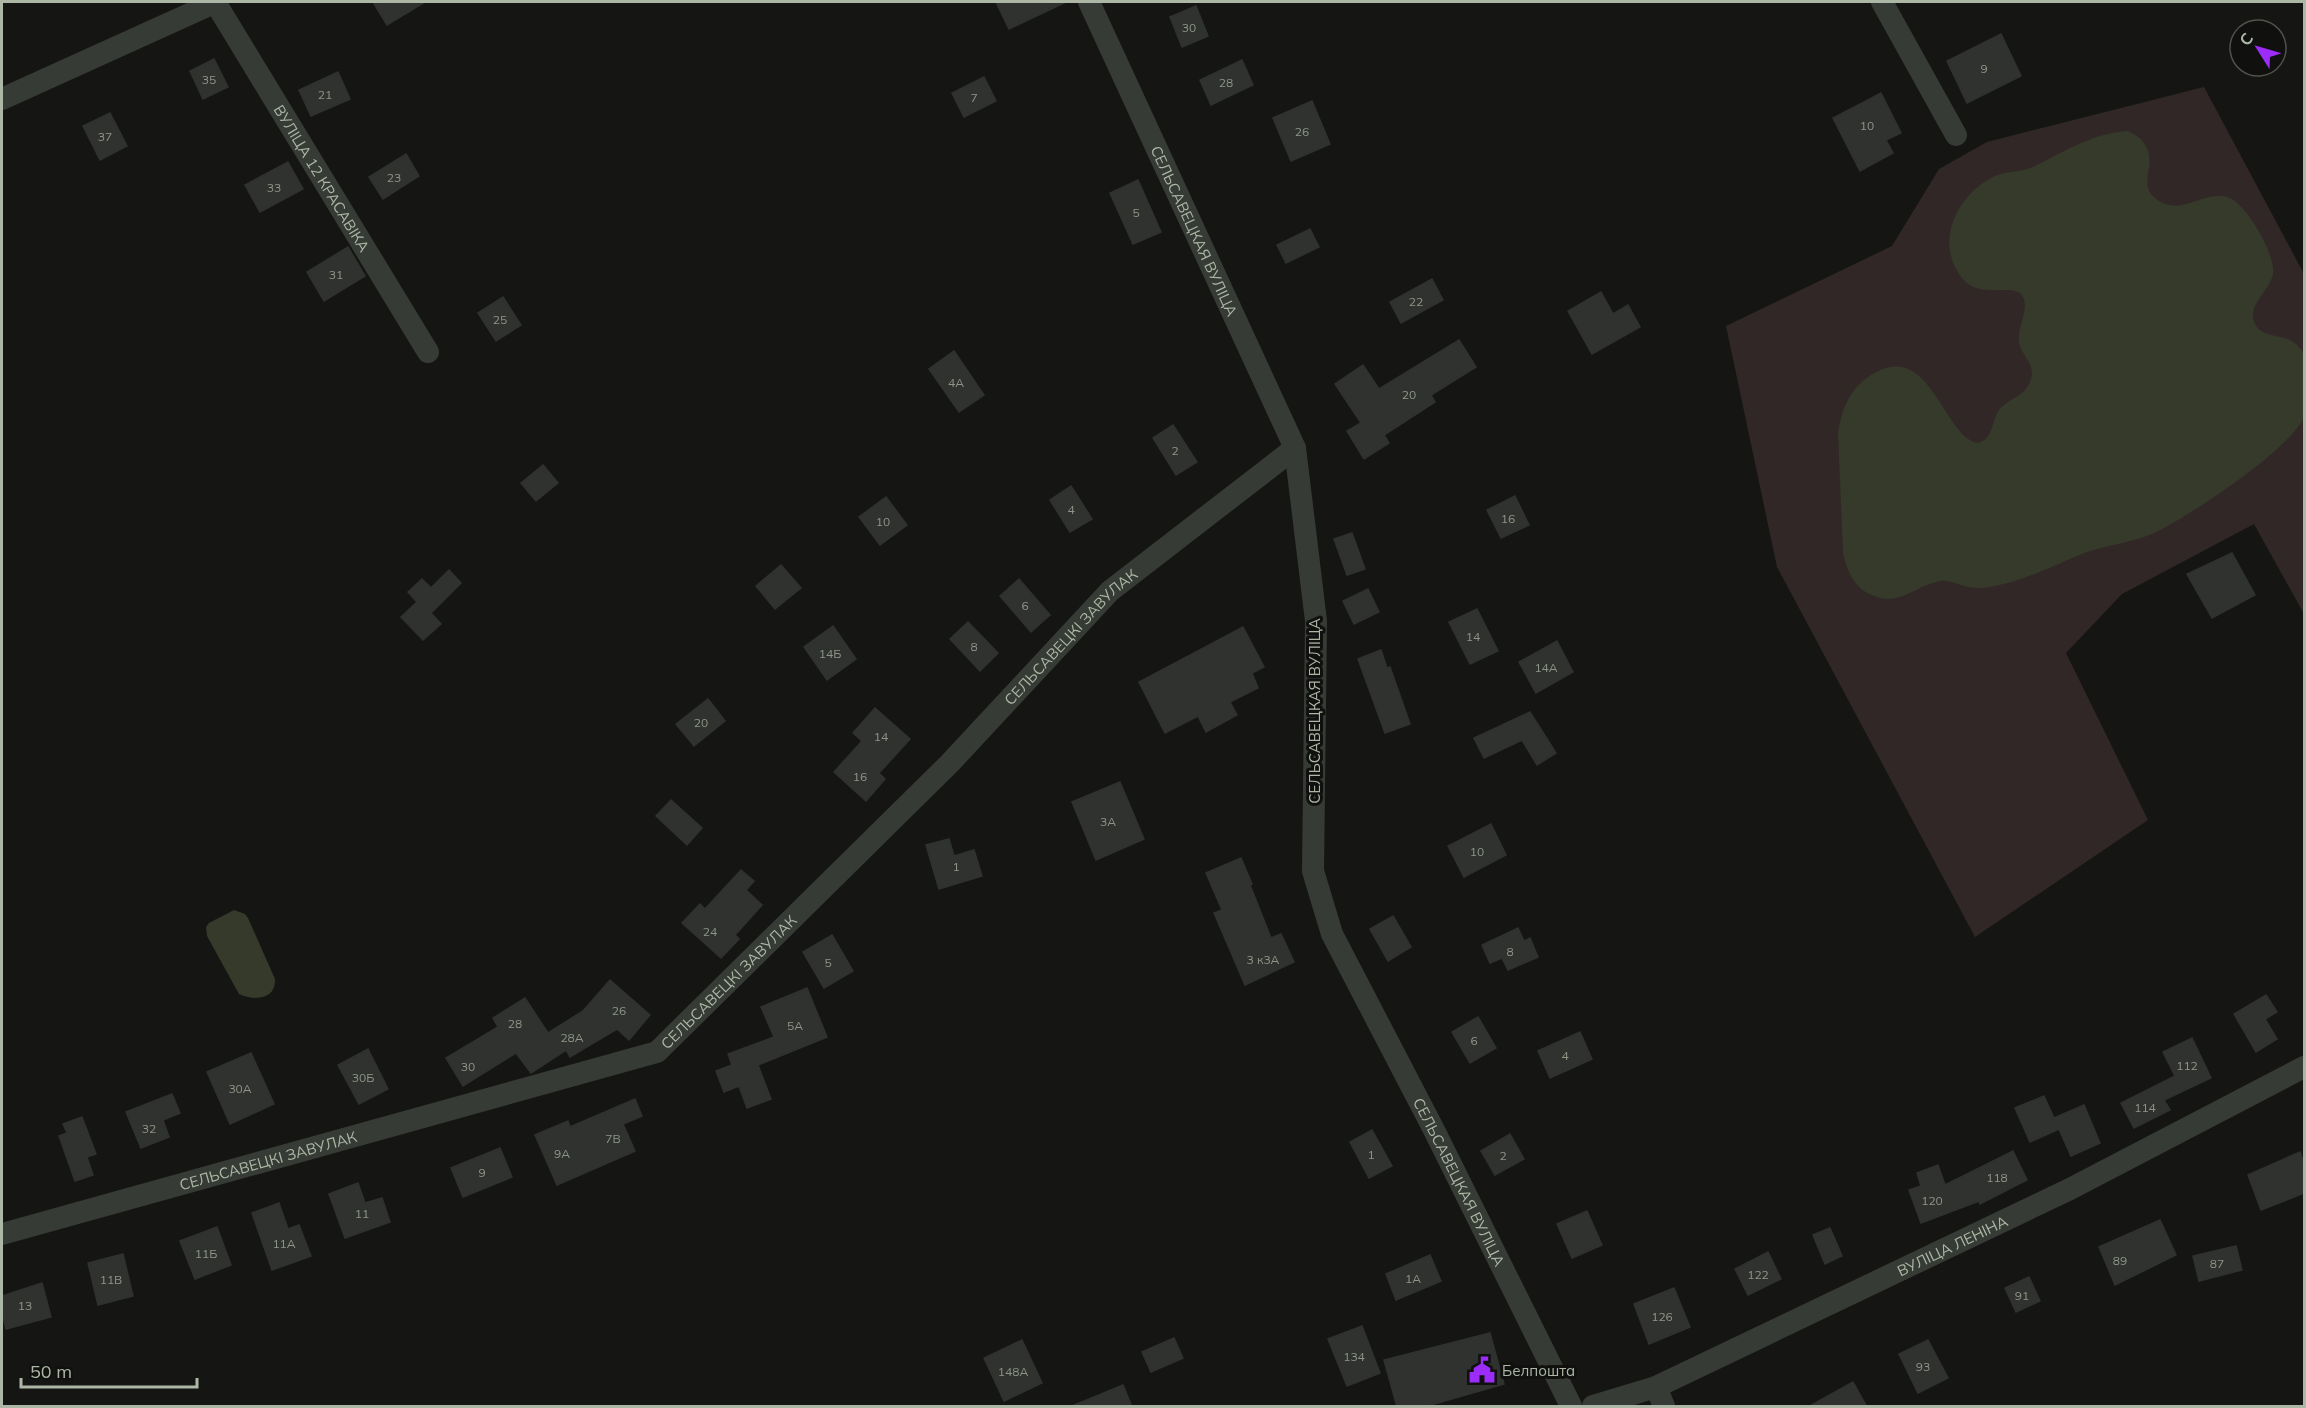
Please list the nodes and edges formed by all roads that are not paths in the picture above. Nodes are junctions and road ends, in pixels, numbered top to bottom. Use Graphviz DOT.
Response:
graph roads {
  1 [pos="216,2"];
  2 [pos="1089,2"];
  3 [pos="1882,2"];
  4 [pos="2,99"];
  5 [pos="1956,135"];
  6 [pos="428,352"];
  7 [pos="1296,448"];
  8 [pos="2304,1067"];
  9 [pos="2,1234"];
  10 [pos="1660,1397"];
  11 [pos="1571,1407"];
  12 [pos="1593,1407"];
  1 -- 4 [label="street, ВУЛІЦА 12 КРАСАВІКА"];
  1 -- 6 [label="street, ВУЛІЦА 12 КРАСАВІКА"];
  2 -- 7 [label="street, СЕЛЬСАВЕЦКАЯ ВУЛІЦА"];
  3 -- 5 [label="street"];
  7 -- 9 [label="street, СЕЛЬСАВЕЦКІ ЗАВУЛАК"];
  7 -- 11 [label="street, СЕЛЬСАВЕЦКАЯ ВУЛІЦА"];
  8 -- 10 [label="street, ВУЛІЦА ЛЕНІНА"];
  10 -- 12 [label="street, ВУЛІЦА ЛЕНІНА"];
}
